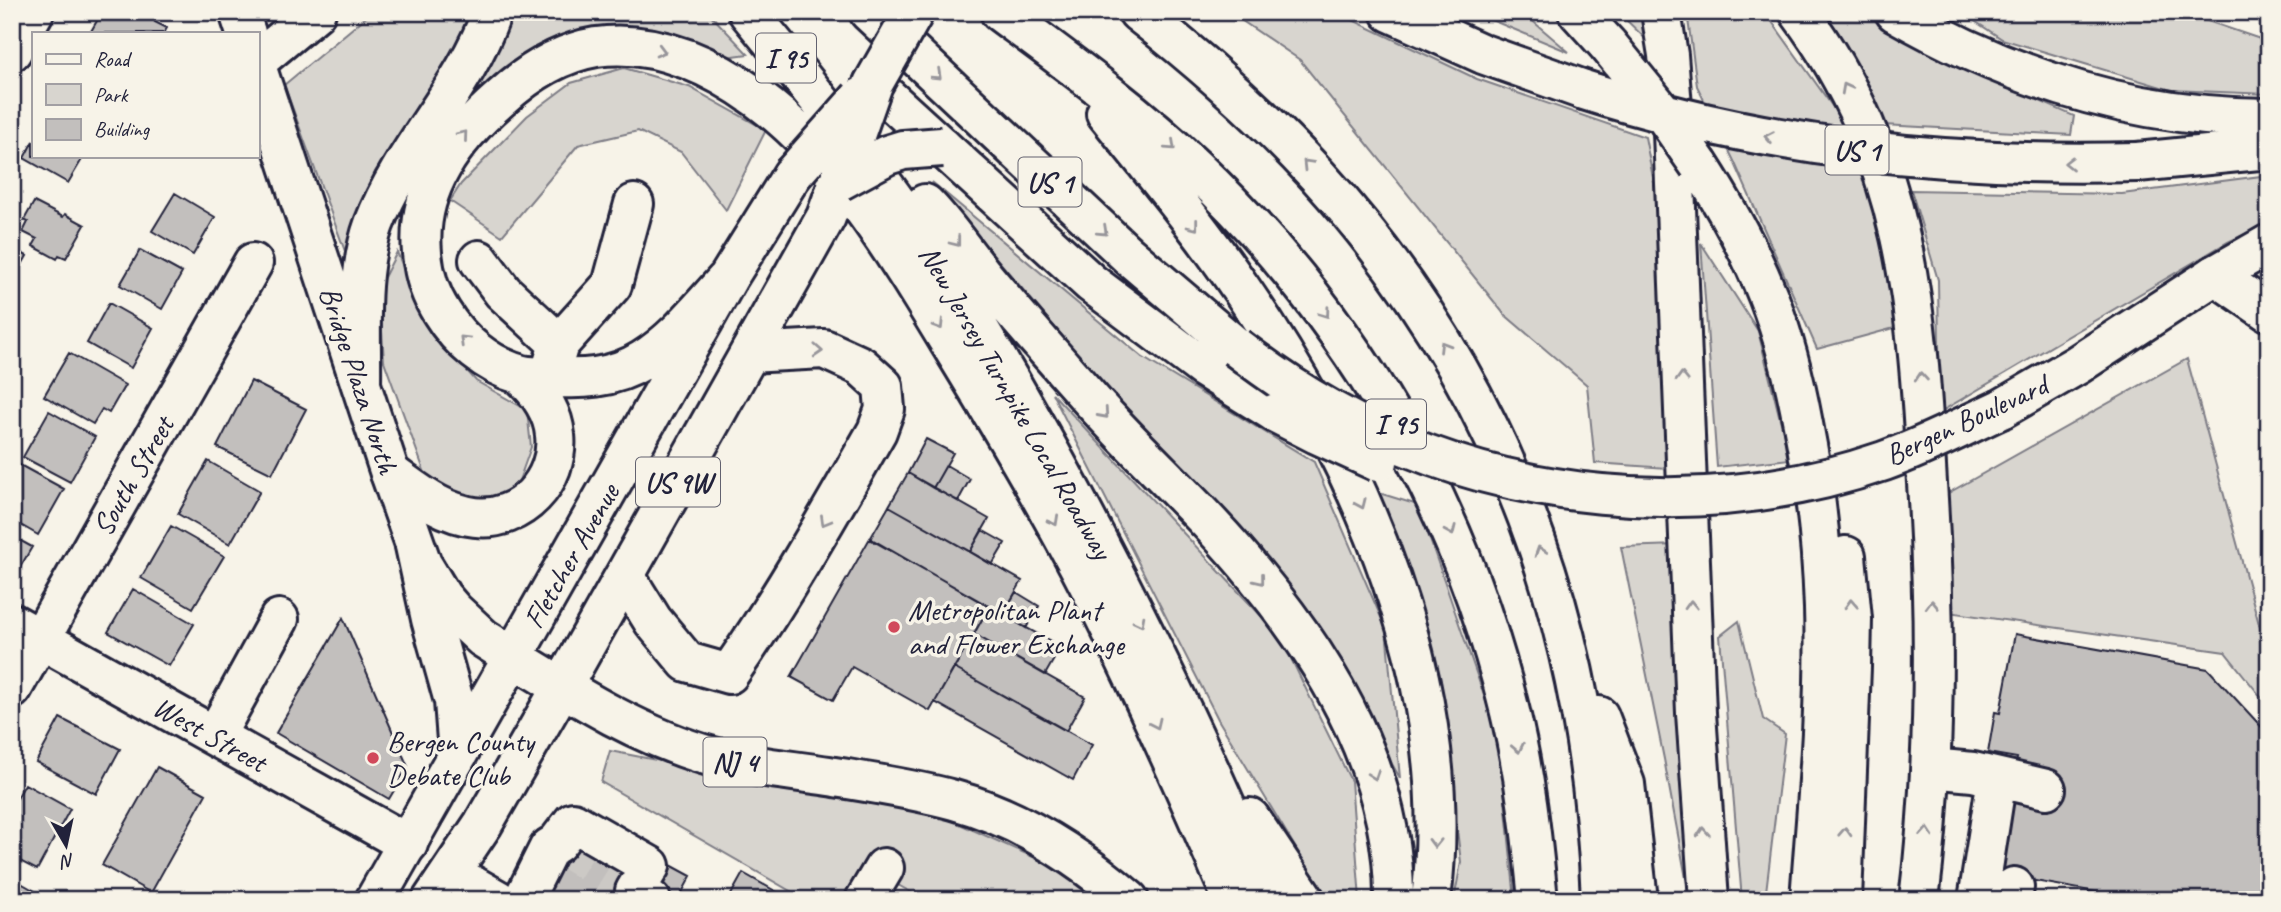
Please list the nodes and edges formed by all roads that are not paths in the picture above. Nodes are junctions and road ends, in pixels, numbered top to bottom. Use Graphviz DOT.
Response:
graph roads {
  1 [pos="34,12"];
  2 [pos="239,12"];
  3 [pos="316,12"];
  4 [pos="492,12"];
  5 [pos="748,12"];
  6 [pos="869,12"];
  7 [pos="914,12"];
  8 [pos="1000,12"];
  9 [pos="1138,12"];
  10 [pos="1578,12"];
  11 [pos="1661,12"];
  12 [pos="1799,12"];
  13 [pos="1895,12"];
  14 [pos="1402,18"];
  15 [pos="246,32"];
  16 [pos="12,51"];
  17 [pos="1061,57"];
  18 [pos="259,59"];
  19 [pos="259,75"];
  20 [pos="873,84"];
  21 [pos="824,105"];
  22 [pos="2269,118"];
  23 [pos="942,147"];
  24 [pos="2269,149"];
  25 [pos="879,159"];
  26 [pos="839,181"];
  27 [pos="634,204"];
  28 [pos="2269,244"];
  29 [pos="479,260"];
  30 [pos="253,263"];
  31 [pos="2216,275"];
  32 [pos="728,278"];
  33 [pos="2269,312"];
  34 [pos="750,354"];
  35 [pos="543,365"];
  36 [pos="361,384"];
  37 [pos="1800,411"];
  38 [pos="390,473"];
  39 [pos="1628,496"];
  40 [pos="415,546"];
  41 [pos="625,576"];
  42 [pos="1560,616"];
  43 [pos="279,619"];
  44 [pos="26,631"];
  45 [pos="513,657"];
  46 [pos="562,687"];
  47 [pos="12,689"];
  48 [pos="215,736"];
  49 [pos="1196,738"];
  50 [pos="458,754"];
  51 [pos="1931,768"];
  52 [pos="1997,778"];
  53 [pos="2046,789"];
  54 [pos="408,844"];
  55 [pos="442,886"];
  56 [pos="375,900"];
  57 [pos="498,900"];
  58 [pos="523,900"];
  59 [pos="651,900"];
  60 [pos="1129,900"];
  61 [pos="1233,900"];
  62 [pos="1266,900"];
  63 [pos="1305,900"];
  64 [pos="1394,900"];
  65 [pos="1432,900"];
  66 [pos="1538,900"];
  67 [pos="1601,900"];
  68 [pos="1638,900"];
  69 [pos="1709,900"];
  70 [pos="1810,900"];
  71 [pos="1842,900"];
  72 [pos="1919,900"];
  73 [pos="1978,900"];
  1 -- 16 [label="main road"];
  2 -- 15 [label="main road"];
  3 -- 18 [label="main road"];
  4 -- 36 [label="main road"];
  5 -- 21 [label="main road, New Jersey Turnpike Local Roadway / I 95"];
  6 -- 39 [label="main road, US 1, one-way, bridge"];
  7 -- 20 [label="main road, Fletcher Avenue / US 9W, bridge"];
  8 -- 17 [label="main road, I 95"];
  42 -- 9 [label="main road, I 95, one-way"];
  10 -- 37 [label="main road, bridge"];
  69 -- 11 [label="main road, one-way"];
  51 -- 12 [label="main road, one-way"];
  13 -- 22 [label="main road"];
  24 -- 14 [label="main road, US 1, one-way, bridge"];
  17 -- 65 [label="main road, one-way"];
  17 -- 66 [label="main road, I 95, one-way"];
  19 -- 36 [label="main road, Bridge Plaza North"];
  20 -- 23 [label="main road"];
  20 -- 26 [label="main road, Fletcher Avenue / US 9W, bridge"];
  20 -- 32 [label="main road, Fletcher Avenue / US 9W, bridge"];
  21 -- 25 [label="main road"];
  21 -- 49 [label="main road, New Jersey Turnpike Local Roadway / I 95, one-way"];
  23 -- 25 [label="main road, bridge"];
  23 -- 39 [label="main road, bridge"];
  25 -- 26 [label="main road, bridge"];
  25 -- 64 [label="main road, one-way"];
  26 -- 34 [label="main road, Fletcher Avenue / US 9W"];
  27 -- 35 [label="main road"];
  28 -- 31 [label="main road, Bergen Boulevard / US 1"];
  29 -- 35 [label="main road"];
  30 -- 44 [label="main road, South Street"];
  31 -- 33 [label="main road"];
  31 -- 39 [label="main road, Bergen Boulevard / US 1, bridge"];
  32 -- 35 [label="main road"];
  32 -- 45 [label="main road, Fletcher Avenue / US 9W"];
  34 -- 41 [label="main road, Fletcher Avenue / US 9W"];
  34 -- 41 [label="main road, one-way"];
  35 -- 38 [label="main road"];
  35 -- 61 [label="main road, one-way"];
  36 -- 38 [label="main road, Bridge Plaza North"];
  37 -- 70 [label="main road"];
  71 -- 37 [label="main road, one-way"];
  38 -- 40 [label="main road, Bridge Plaza North"];
  40 -- 45 [label="main road, Bridge Plaza North"];
  40 -- 50 [label="main road"];
  41 -- 46 [label="main road, Fletcher Avenue / US 9W"];
  42 -- 67 [label="main road, I 95"];
  42 -- 68 [label="main road"];
  43 -- 48 [label="main road"];
  44 -- 47 [label="main road, South Street"];
  44 -- 48 [label="main road, West Street"];
  45 -- 46 [label="main road, NJ 4"];
  45 -- 50 [label="main road, Fletcher Avenue / US 9W"];
  46 -- 55 [label="main road, Fletcher Avenue / US 9W"];
  46 -- 60 [label="main road, NJ 4"];
  48 -- 54 [label="main road, West Street"];
  49 -- 62 [label="main road, New Jersey Turnpike Local Roadway / I 95"];
  49 -- 63 [label="main road"];
  50 -- 54 [label="main road, Fletcher Avenue / US 9W"];
  51 -- 52 [label="main road"];
  72 -- 51 [label="main road, one-way"];
  52 -- 53 [label="main road"];
  52 -- 73 [label="main road"];
  54 -- 56 [label="main road, Fletcher Avenue / US 9W"];
  55 -- 57 [label="main road"];
  58 -- 59 [label="main road"];
}
